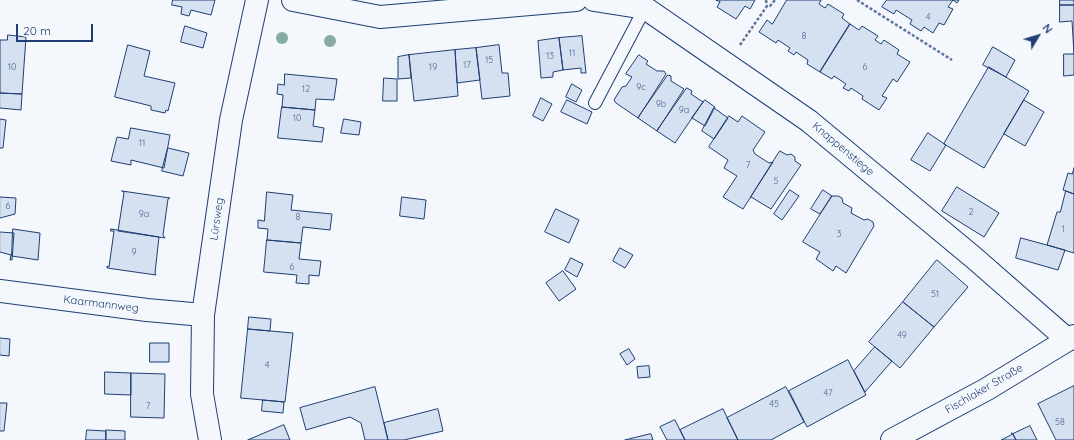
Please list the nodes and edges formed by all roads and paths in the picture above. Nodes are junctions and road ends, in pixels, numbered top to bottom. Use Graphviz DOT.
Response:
graph roads {
  1 [pos="257,0"];
  2 [pos="293,0"];
  3 [pos="576,0"];
  4 [pos="594,0"];
  5 [pos="766,0"];
  6 [pos="775,0"];
  7 [pos="857,0"];
  8 [pos="646,4"];
  9 [pos="767,6"];
  10 [pos="952,60"];
  11 [pos="727,64"];
  12 [pos="595,103"];
  13 [pos="0,291"];
  14 [pos="203,315"];
  15 [pos="1071,338"];
  16 [pos="210,440"];
  17 [pos="892,440"];
  1 -- 14 [label="street, Lürsweg"];
  2 -- 3 [label="street"];
  4 -- 8 [label="street, Knappenstiege"];
  5 -- 9 [label="path"];
  6 -- 9 [label="path"];
  7 -- 10 [label="path"];
  8 -- 11 [label="street, Knappenstiege"];
  8 -- 12 [label="lane"];
  9 -- 11 [label="path"];
  11 -- 15 [label="street, Knappenstiege"];
  13 -- 14 [label="street, Kaarmannweg"];
  14 -- 16 [label="street, Lürsweg"];
  15 -- 17 [label="street, Fischlaker Straße"];
}
